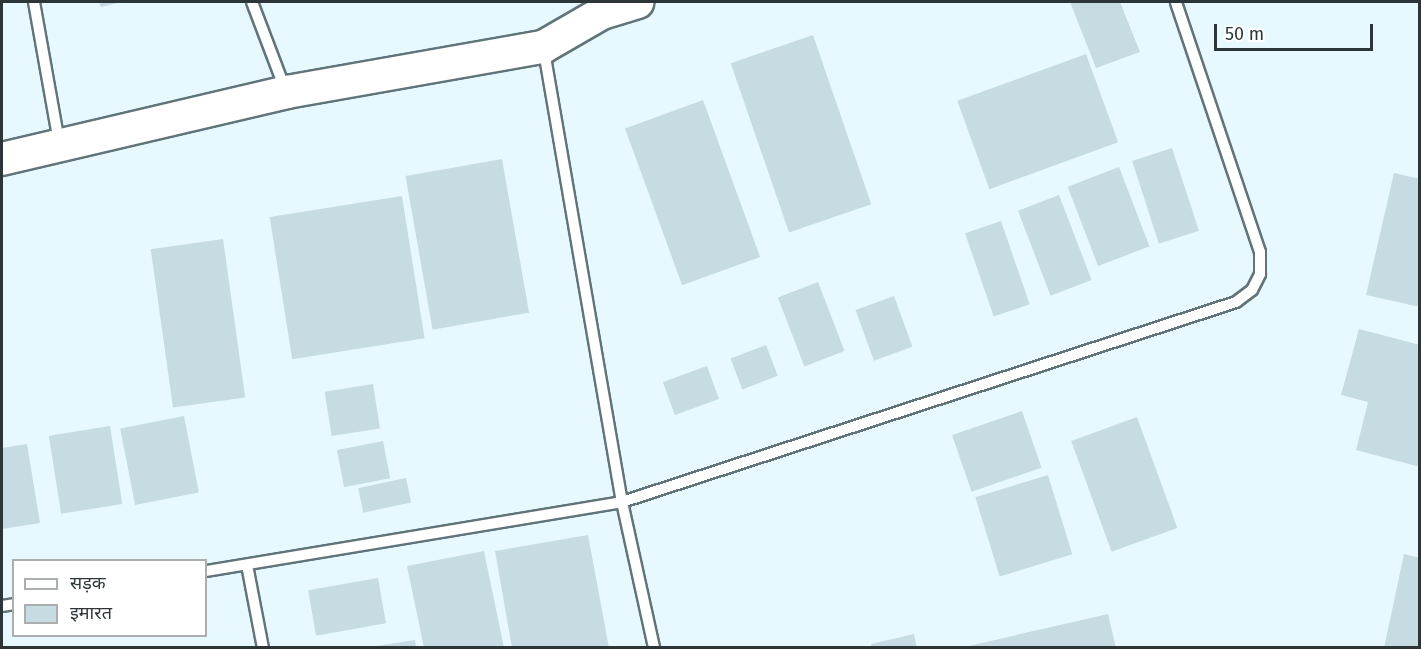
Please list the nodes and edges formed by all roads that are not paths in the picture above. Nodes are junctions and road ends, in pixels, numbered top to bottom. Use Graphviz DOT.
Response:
graph roads {
  1 [pos="34,2"];
  2 [pos="252,2"];
  3 [pos="637,2"];
  4 [pos="1176,2"];
  5 [pos="543,47"];
  6 [pos="286,92"];
  7 [pos="60,145"];
  8 [pos="2,159"];
  9 [pos="622,502"];
  10 [pos="247,565"];
  11 [pos="207,572"];
  12 [pos="263,648"];
  13 [pos="654,648"];
  1 -- 7 [label="lane"];
  2 -- 6 [label="lane"];
  3 -- 5 [label="street"];
  4 -- 9 [label="lane"];
  5 -- 6 [label="street"];
  5 -- 9 [label="lane"];
  6 -- 7 [label="street"];
  7 -- 8 [label="street"];
  9 -- 10 [label="lane"];
  9 -- 13 [label="lane"];
  10 -- 11 [label="lane"];
  10 -- 12 [label="lane"];
}
